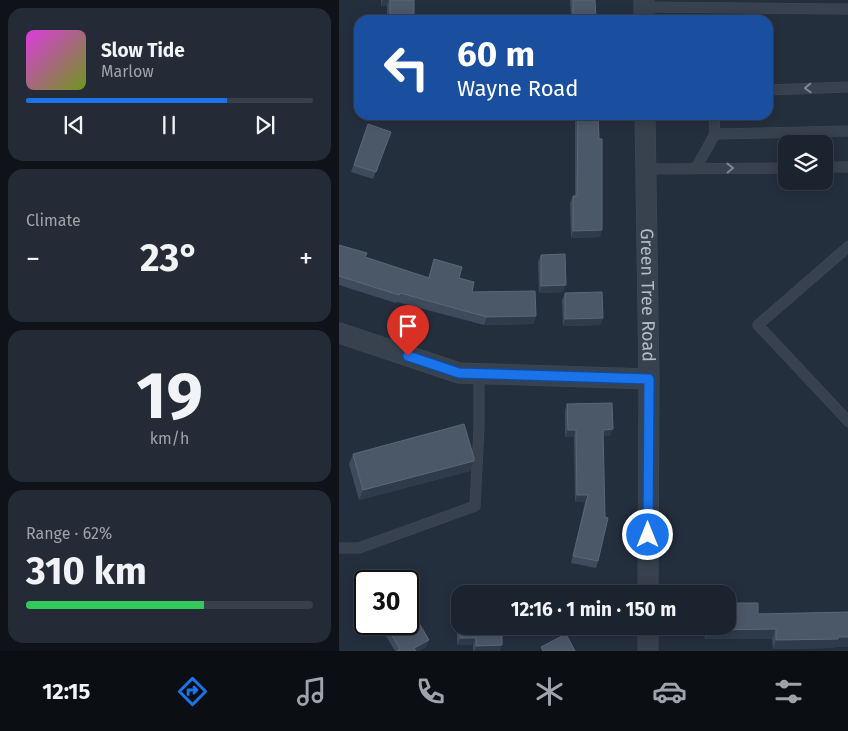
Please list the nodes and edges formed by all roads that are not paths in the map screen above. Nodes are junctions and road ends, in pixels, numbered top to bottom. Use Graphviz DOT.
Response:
graph roads {
  1 [pos="644,9"];
  2 [pos="848,9"];
  3 [pos="848,87"];
  4 [pos="773,90"];
  5 [pos="645,120"];
  6 [pos="714,120"];
  7 [pos="848,131"];
  8 [pos="715,134"];
  9 [pos="833,167"];
  10 [pos="848,167"];
  11 [pos="696,168"];
  12 [pos="778,168"];
  13 [pos="646,169"];
  14 [pos="848,246"];
  15 [pos="339,333"];
  16 [pos="479,374"];
  17 [pos="649,379"];
  18 [pos="848,422"];
  19 [pos="339,548"];
  20 [pos="648,585"];
  21 [pos="648,635"];
  22 [pos="648,651"];
  1 -- 2 [label="lane"];
  3 -- 4 [label="lane, one-way"];
  5 -- 13 [label="street, Green Tree Road"];
  6 -- 8 [label="lane"];
  7 -- 8 [label="lane"];
  8 -- 11 [label="lane"];
  9 -- 10 [label="lane"];
  11 -- 12 [label="lane, one-way"];
  11 -- 13 [label="lane"];
  13 -- 17 [label="street, Green Tree Road"];
  14 -- 18 [label="lane"];
  15 -- 16 [label="street"];
  16 -- 17 [label="street"];
  16 -- 19 [label="lane"];
  17 -- 20 [label="street, Green Tree Road"];
  21 -- 22 [label="street"];
}
